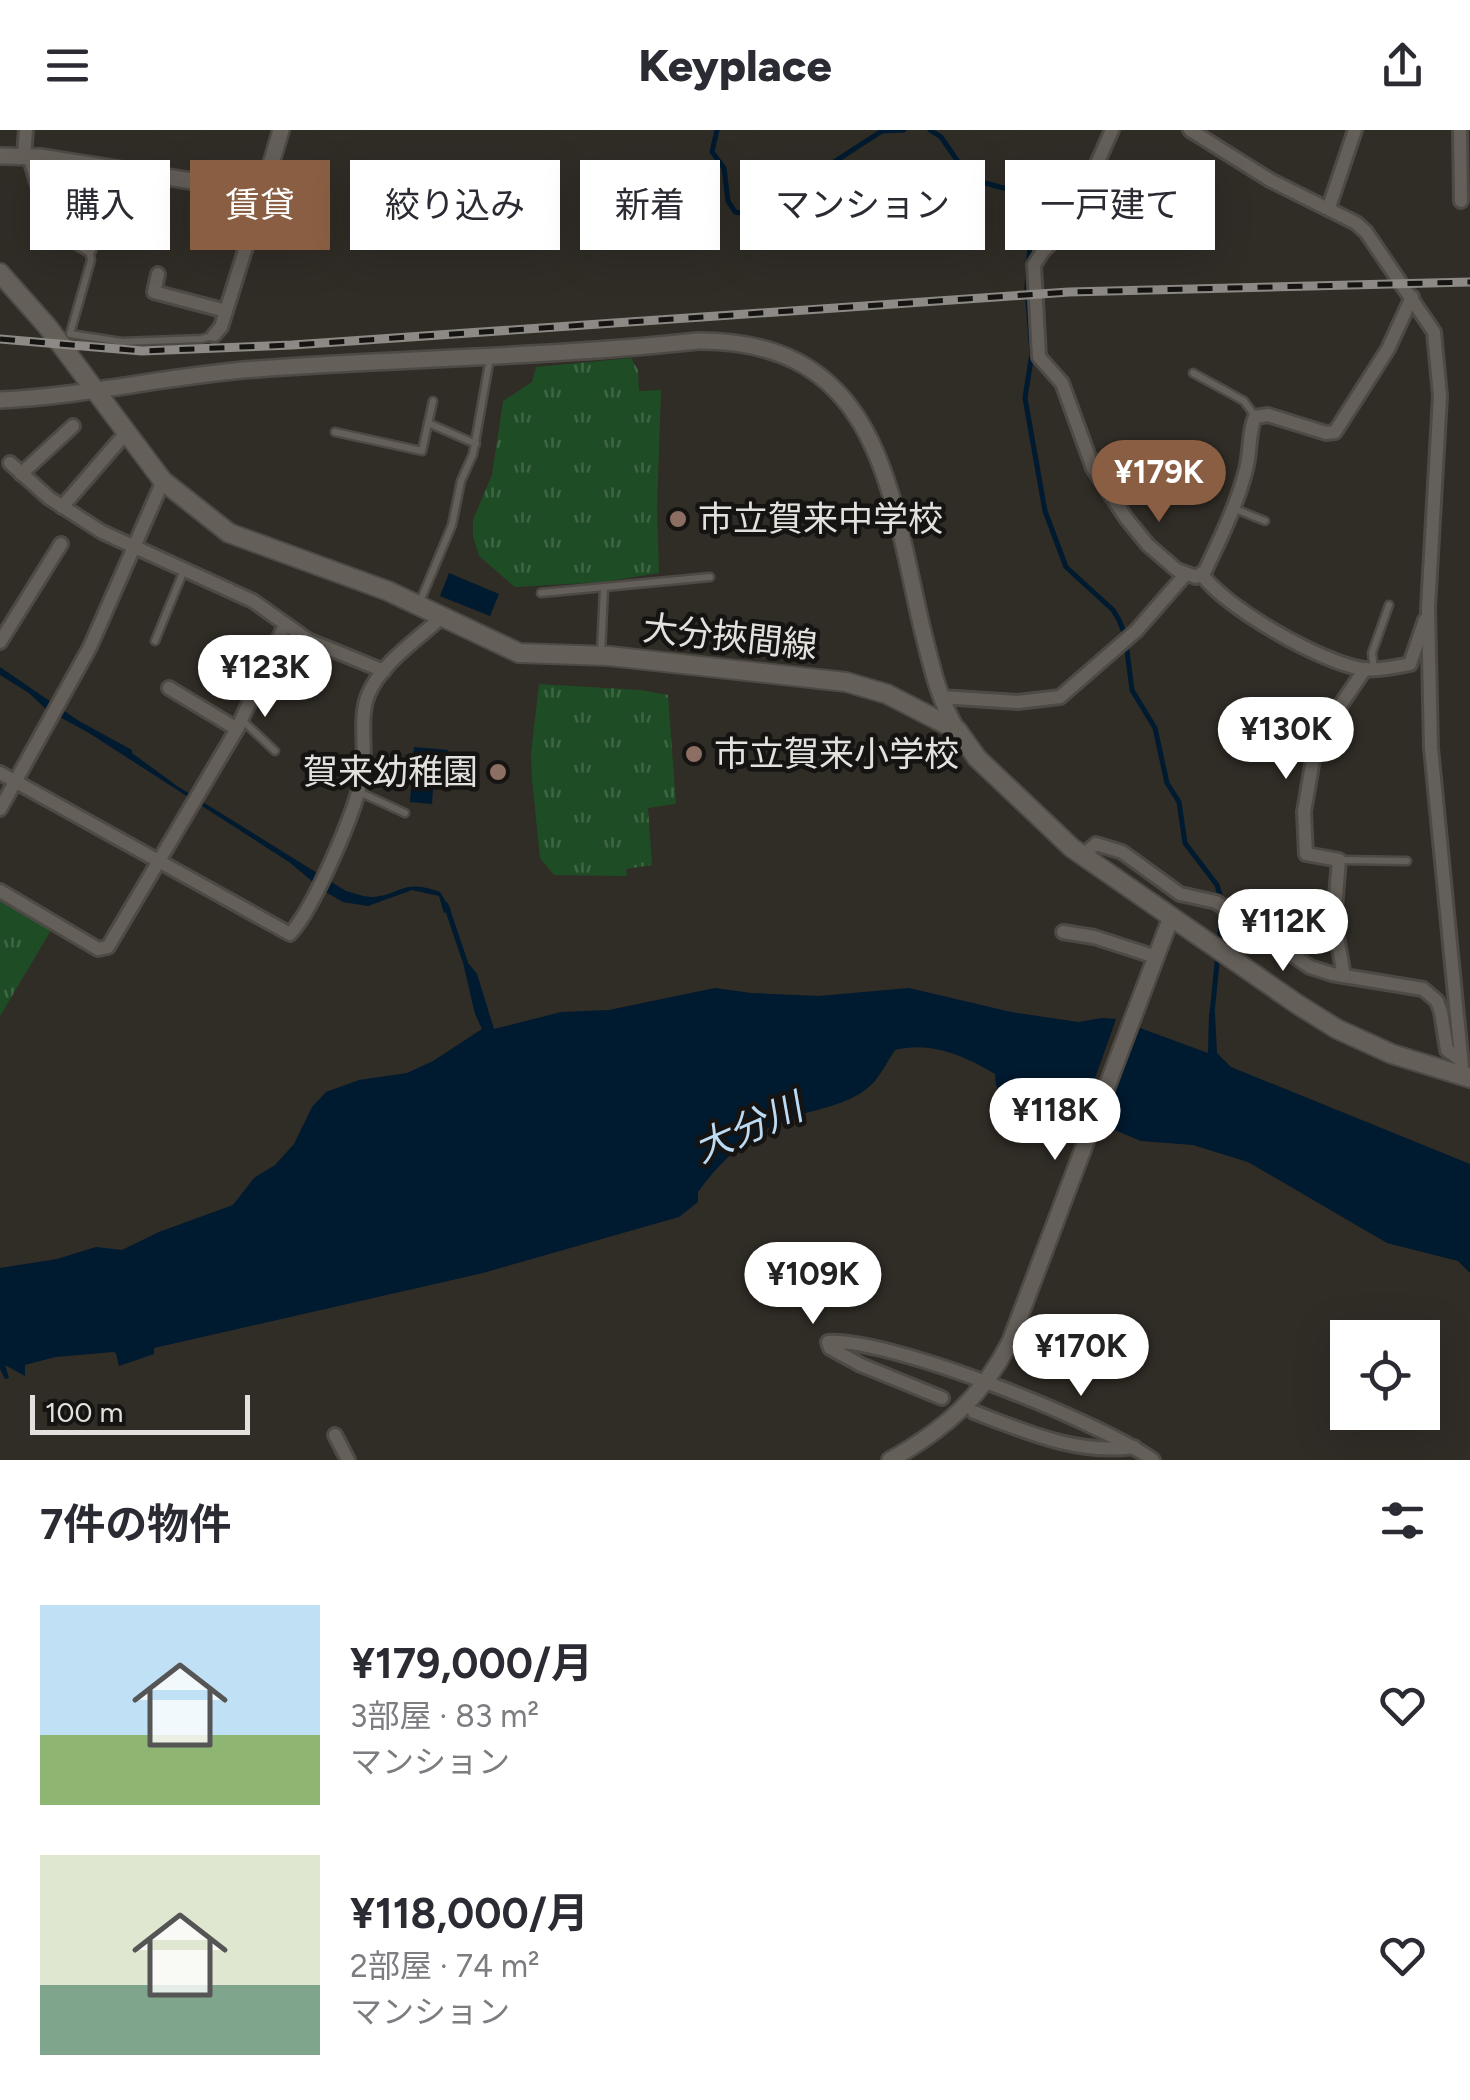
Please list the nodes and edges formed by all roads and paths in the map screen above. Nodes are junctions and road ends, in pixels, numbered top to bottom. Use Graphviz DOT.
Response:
graph roads {
  1 [pos="26,130"];
  2 [pos="281,130"];
  3 [pos="1112,130"];
  4 [pos="1190,130"];
  5 [pos="1355,130"];
  6 [pos="1460,130"];
  7 [pos="0,156"];
  8 [pos="26,156"];
  9 [pos="272,160"];
  10 [pos="30,167"];
  11 [pos="190,182"];
  12 [pos="1461,201"];
  13 [pos="1329,207"];
  14 [pos="89,250"];
  15 [pos="245,250"];
  16 [pos="0,273"];
  17 [pos="158,274"];
  18 [pos="1412,297"];
  19 [pos="226,311"];
  20 [pos="214,336"];
  21 [pos="491,354"];
  22 [pos="1193,372"];
  23 [pos="94,391"];
  24 [pos="0,400"];
  25 [pos="433,401"];
  26 [pos="1256,417"];
  27 [pos="428,423"];
  28 [pos="73,426"];
  29 [pos="335,432"];
  30 [pos="125,434"];
  31 [pos="476,444"];
  32 [pos="10,463"];
  33 [pos="22,474"];
  34 [pos="163,481"];
  35 [pos="62,508"];
  36 [pos="1234,508"];
  37 [pos="1266,521"];
  38 [pos="62,544"];
  39 [pos="134,548"];
  40 [pos="184,570"];
  41 [pos="1185,575"];
  42 [pos="1202,575"];
  43 [pos="710,576"];
  44 [pos="604,589"];
  45 [pos="540,594"];
  46 [pos="419,605"];
  47 [pos="1388,605"];
  48 [pos="1428,608"];
  49 [pos="443,616"];
  50 [pos="285,626"];
  51 [pos="156,640"];
  52 [pos="0,642"];
  53 [pos="601,656"];
  54 [pos="1369,669"];
  55 [pos="384,671"];
  56 [pos="169,688"];
  57 [pos="941,696"];
  58 [pos="239,725"];
  59 [pos="957,730"];
  60 [pos="275,751"];
  61 [pos="0,773"];
  62 [pos="15,781"];
  63 [pos="359,792"];
  64 [pos="0,809"];
  65 [pos="405,813"];
  66 [pos="1082,856"];
  67 [pos="1339,860"];
  68 [pos="159,861"];
  69 [pos="1407,862"];
  70 [pos="0,891"];
  71 [pos="1170,920"];
  72 [pos="1063,932"];
  73 [pos="1154,961"];
  74 [pos="1344,976"];
  75 [pos="1465,1072"];
  76 [pos="988,1381"];
  77 [pos="942,1398"];
  78 [pos="974,1412"];
  79 [pos="335,1435"];
  80 [pos="1134,1447"];
  81 [pos="348,1460"];
  82 [pos="890,1460"];
  83 [pos="1154,1460"];
  1 -- 8 [label="street"];
  2 -- 9 [label="street"];
  3 -- 41 [label="street"];
  4 -- 13 [label="street"];
  5 -- 13 [label="street"];
  6 -- 12 [label="street"];
  7 -- 8 [label="street"];
  8 -- 10 [label="street"];
  8 -- 11 [label="street"];
  13 -- 18 [label="street"];
  14 -- 20 [label="lane"];
  15 -- 19 [label="street"];
  16 -- 23 [label="main road, 大分挾間線"];
  17 -- 19 [label="street"];
  18 -- 26 [label="street"];
  18 -- 48 [label="street"];
  19 -- 20 [label="street"];
  21 -- 23 [label="street"];
  21 -- 31 [label="lane"];
  21 -- 57 [label="street"];
  22 -- 26 [label="lane"];
  23 -- 24 [label="street"];
  23 -- 30 [label="main road, 大分挾間線"];
  25 -- 27 [label="lane"];
  26 -- 36 [label="street"];
  27 -- 29 [label="lane"];
  27 -- 31 [label="lane"];
  28 -- 33 [label="street"];
  30 -- 34 [label="main road, 大分挾間線"];
  30 -- 35 [label="street"];
  31 -- 46 [label="lane"];
  32 -- 33 [label="street"];
  33 -- 35 [label="street"];
  34 -- 39 [label="street"];
  34 -- 46 [label="main road, 大分挾間線"];
  35 -- 39 [label="street"];
  36 -- 37 [label="lane"];
  36 -- 42 [label="street"];
  38 -- 52 [label="street"];
  39 -- 40 [label="street"];
  39 -- 62 [label="street"];
  40 -- 50 [label="street"];
  40 -- 51 [label="lane"];
  41 -- 42 [label="street"];
  41 -- 57 [label="street"];
  42 -- 54 [label="street"];
  43 -- 44 [label="lane"];
  44 -- 45 [label="lane"];
  44 -- 53 [label="lane"];
  46 -- 49 [label="main road, 大分挾間線"];
  47 -- 54 [label="lane"];
  48 -- 54 [label="street"];
  48 -- 75 [label="street"];
  49 -- 53 [label="main road, 大分挾間線"];
  49 -- 55 [label="street"];
  50 -- 55 [label="street"];
  50 -- 58 [label="street"];
  53 -- 59 [label="main road, 大分挾間線"];
  54 -- 67 [label="street"];
  55 -- 63 [label="street"];
  56 -- 58 [label="street"];
  57 -- 59 [label="street"];
  58 -- 60 [label="lane"];
  58 -- 68 [label="street"];
  59 -- 66 [label="main road, 大分挾間線"];
  61 -- 62 [label="street"];
  62 -- 64 [label="street"];
  62 -- 68 [label="street"];
  63 -- 65 [label="lane"];
  63 -- 68 [label="street"];
  66 -- 71 [label="main road, 大分挾間線"];
  66 -- 74 [label="street"];
  67 -- 69 [label="lane"];
  67 -- 74 [label="street"];
  68 -- 70 [label="street"];
  71 -- 73 [label="street"];
  71 -- 75 [label="main road, 大分挾間線"];
  72 -- 73 [label="street"];
  73 -- 76 [label="street"];
  74 -- 75 [label="street"];
  76 -- 77 [label="street"];
  76 -- 80 [label="street"];
  76 -- 82 [label="street"];
  78 -- 80 [label="street"];
  79 -- 81 [label="street"];
  80 -- 83 [label="street"];
}
